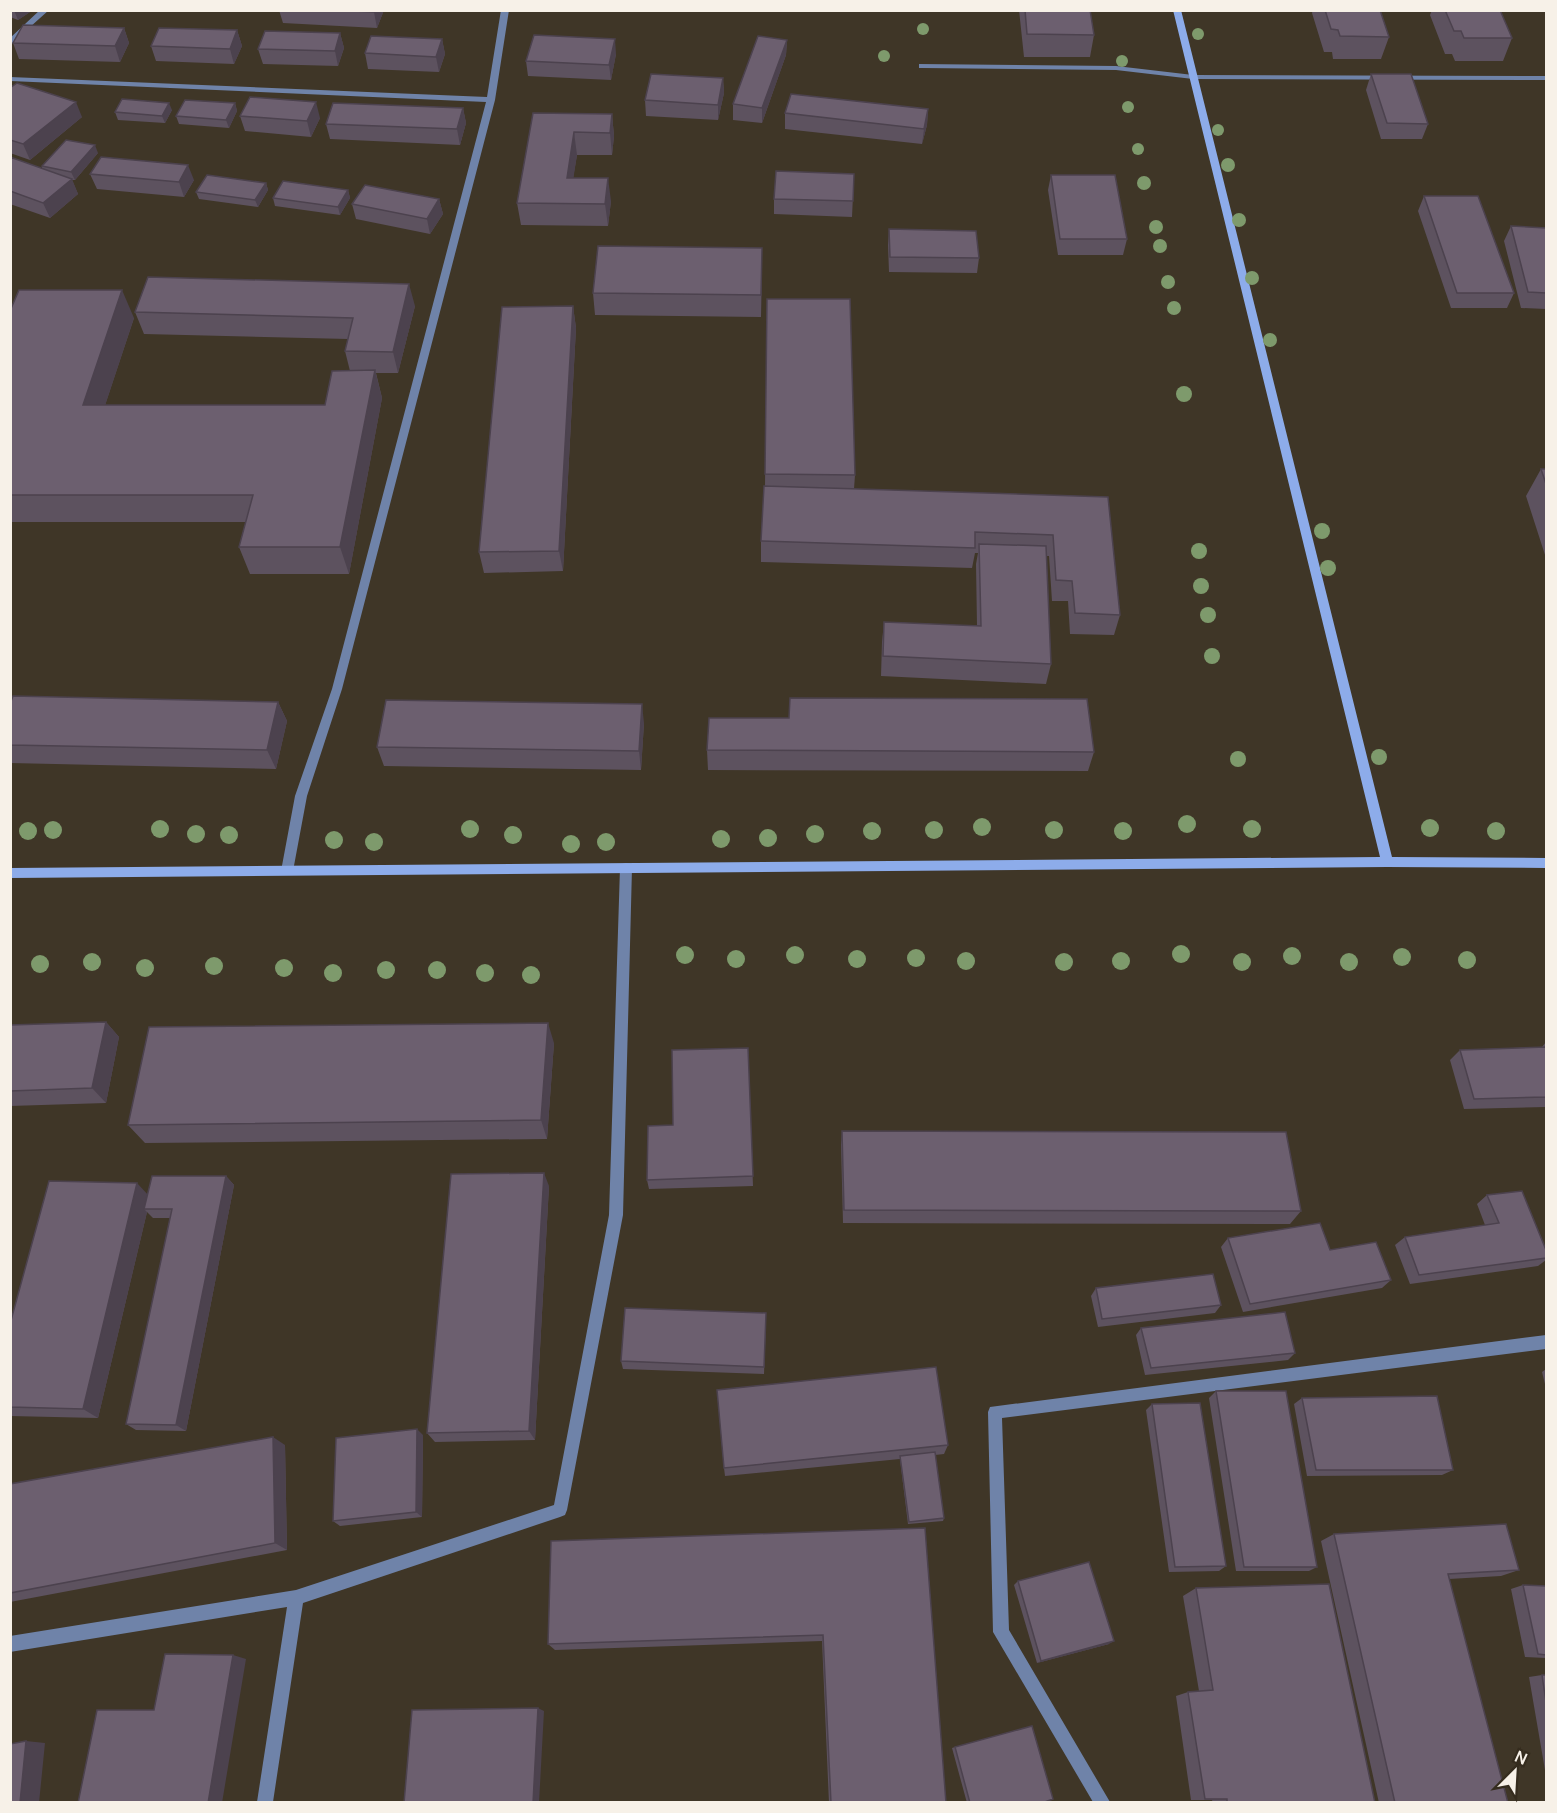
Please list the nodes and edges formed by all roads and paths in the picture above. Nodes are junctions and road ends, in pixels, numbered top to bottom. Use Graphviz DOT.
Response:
graph roads {
  1 [pos="45,10"];
  2 [pos="505,10"];
  3 [pos="1177,10"];
  4 [pos="10,43"];
  5 [pos="922,66"];
  6 [pos="1193,77"];
  7 [pos="1546,78"];
  8 [pos="10,79"];
  9 [pos="491,100"];
  10 [pos="1387,862"];
  11 [pos="1546,863"];
  12 [pos="626,868"];
  13 [pos="287,871"];
  14 [pos="10,873"];
  15 [pos="1546,1342"];
  16 [pos="296,1598"];
  17 [pos="10,1644"];
  18 [pos="265,1803"];
  19 [pos="1102,1803"];
  1 -- 4 [label="street"];
  2 -- 9 [label="street"];
  3 -- 6 [label="main road"];
  5 -- 6 [label="street"];
  6 -- 7 [label="street"];
  6 -- 10 [label="main road"];
  8 -- 9 [label="street"];
  9 -- 13 [label="street"];
  10 -- 11 [label="main road"];
  10 -- 12 [label="main road"];
  12 -- 13 [label="main road"];
  12 -- 16 [label="street"];
  13 -- 14 [label="main road"];
  15 -- 19 [label="street"];
  16 -- 17 [label="street"];
  16 -- 18 [label="street"];
}
